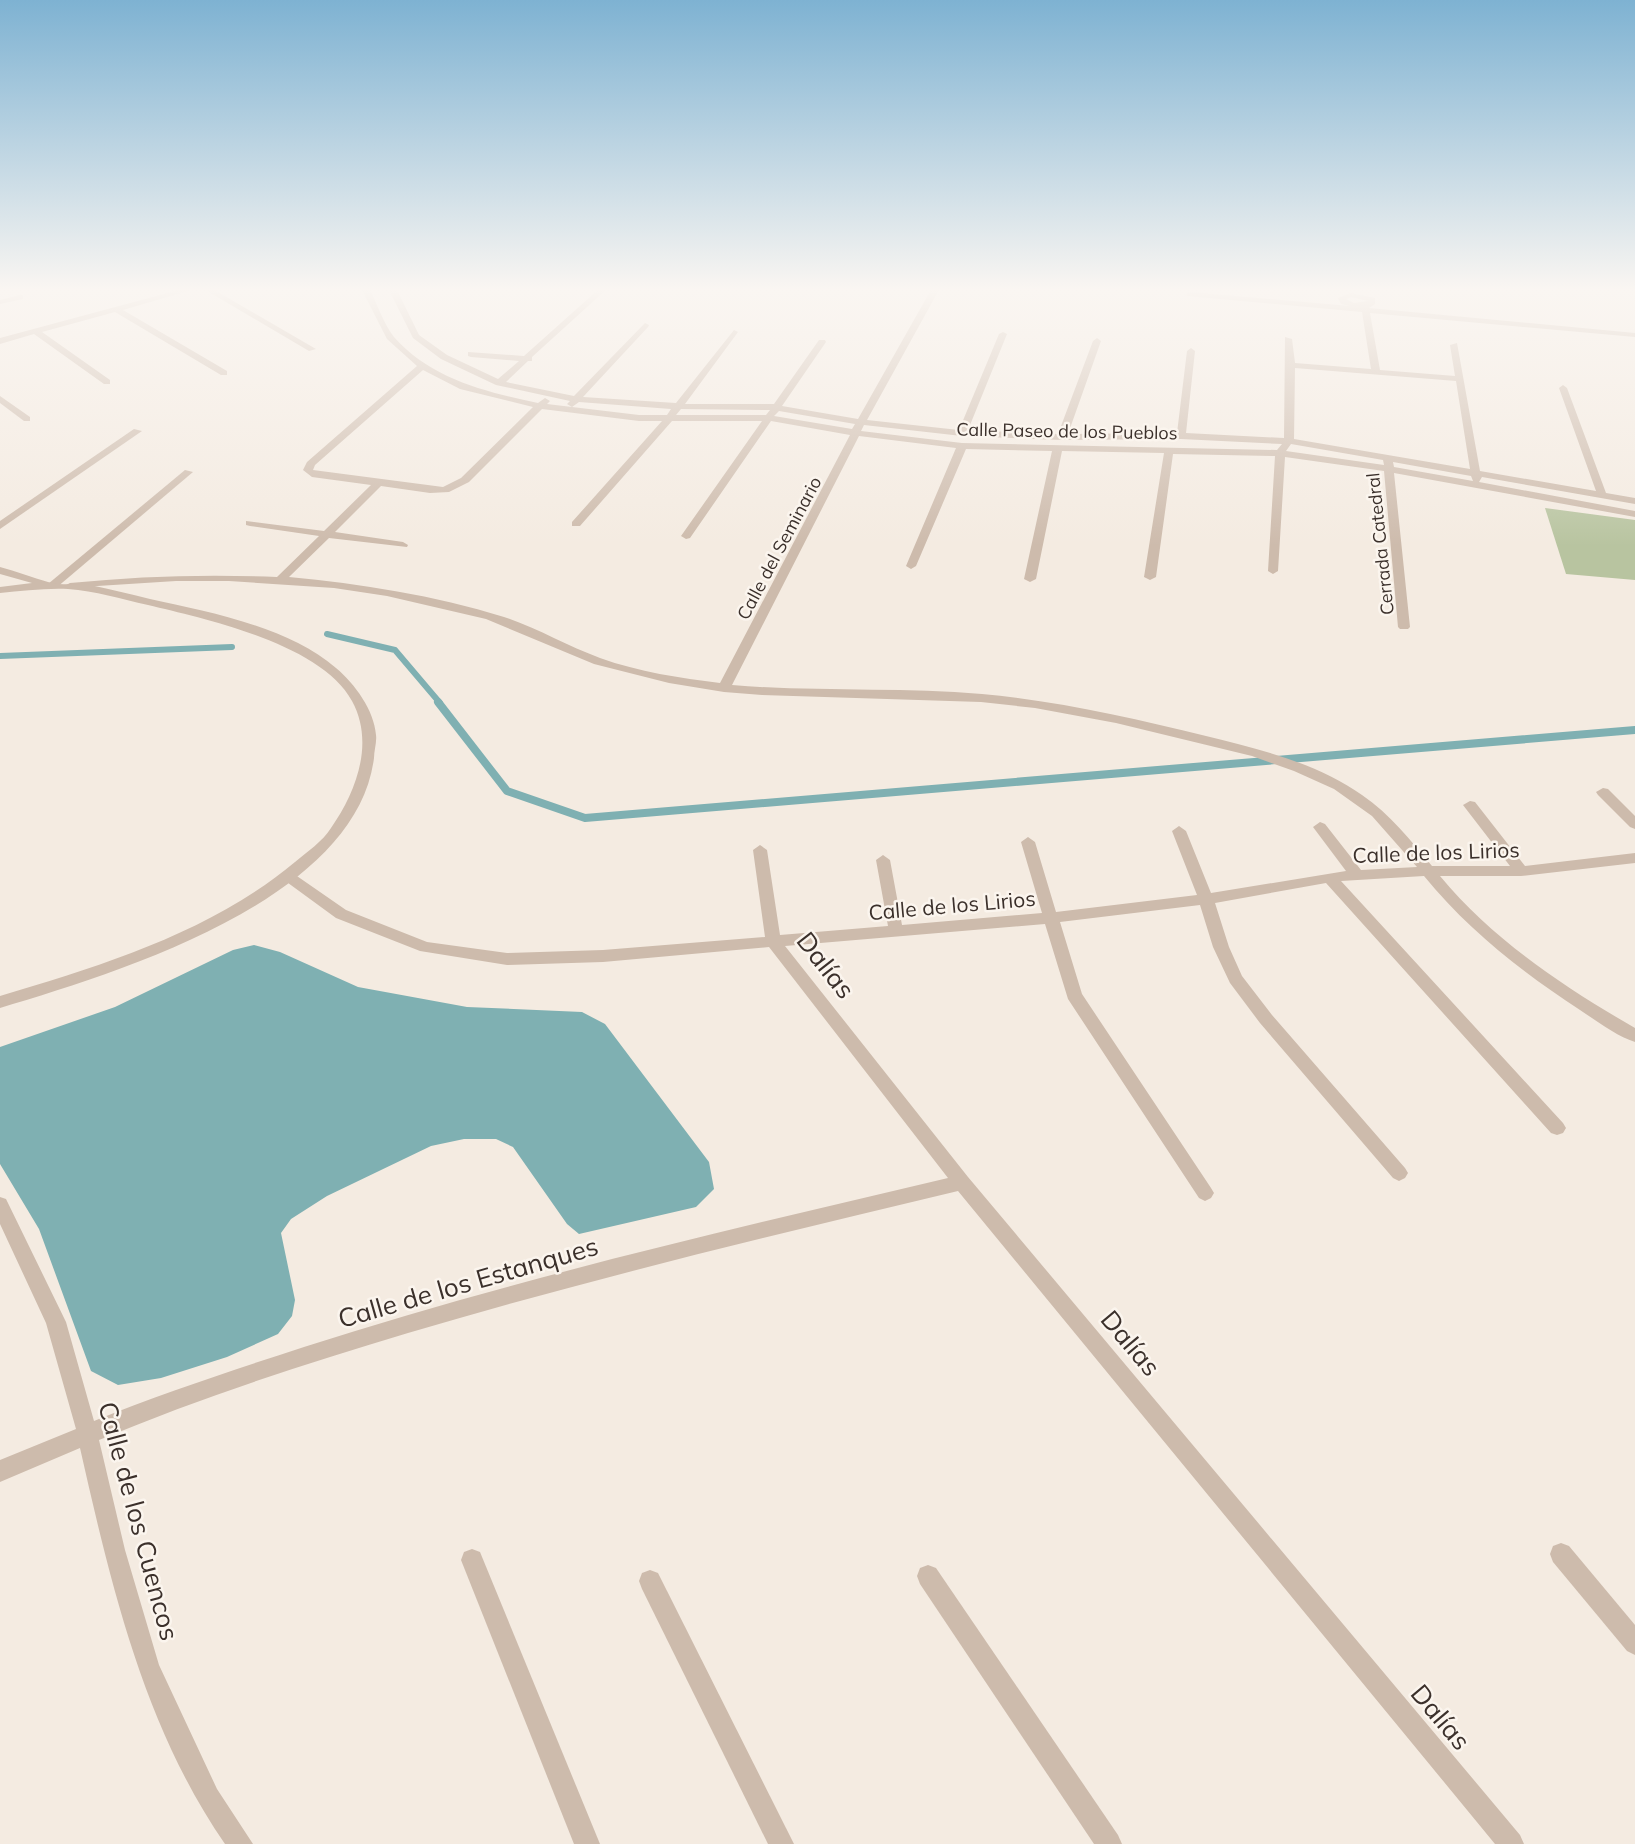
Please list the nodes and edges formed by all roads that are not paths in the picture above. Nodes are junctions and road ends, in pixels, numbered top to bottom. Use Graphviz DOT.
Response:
graph roads {
  1 [pos="96,374"];
  2 [pos="413,374"];
  3 [pos="438,374"];
  4 [pos="480,374"];
  5 [pos="510,374"];
  6 [pos="599,374"];
  7 [pos="702,374"];
  8 [pos="798,374"];
  9 [pos="888,374"];
  10 [pos="986,374"];
  11 [pos="1085,374"];
  12 [pos="1188,374"];
  13 [pos="1291,374"];
  14 [pos="1414,374"];
  15 [pos="1460,374"];
  16 [pos="1461,379"];
  17 [pos="107,382"];
  18 [pos="499,383"];
  19 [pos="1563,388"];
  20 [pos="550,394"];
  21 [pos="0,399"];
  22 [pos="576,399"];
  23 [pos="540,406"];
  24 [pos="678,406"];
  25 [pos="774,407"];
  26 [pos="567,410"];
  27 [pos="670,417"];
  28 [pos="767,418"];
  29 [pos="27,419"];
  30 [pos="861,422"];
  31 [pos="137,431"];
  32 [pos="962,433"];
  33 [pos="857,434"];
  34 [pos="1181,436"];
  35 [pos="1062,437"];
  36 [pos="1289,441"];
  37 [pos="962,446"];
  38 [pos="1169,449"];
  39 [pos="1057,450"];
  40 [pos="1280,453"];
  41 [pos="1388,463"];
  42 [pos="188,472"];
  43 [pos="1477,473"];
  44 [pos="378,484"];
  45 [pos="1477,486"];
  46 [pos="1602,495"];
  47 [pos="1635,501"];
  48 [pos="1635,514"];
  49 [pos="250,522"];
  50 [pos="576,524"];
  51 [pos="0,526"];
  52 [pos="327,534"];
  53 [pos="686,536"];
  54 [pos="403,544"];
  55 [pos="911,566"];
  56 [pos="0,570"];
  57 [pos="1274,571"];
  58 [pos="1150,577"];
  59 [pos="1030,579"];
  60 [pos="280,580"];
  61 [pos="52,586"];
  62 [pos="70,586"];
  63 [pos="0,590"];
  64 [pos="1404,627"];
  65 [pos="724,688"];
  66 [pos="1603,792"];
  67 [pos="1470,805"];
  68 [pos="1635,824"];
  69 [pos="1320,827"];
  70 [pos="1179,831"];
  71 [pos="1028,842"];
  72 [pos="760,850"];
  73 [pos="1635,858"];
  74 [pos="883,860"];
  75 [pos="1521,870"];
  76 [pos="1426,871"];
  77 [pos="1357,874"];
  78 [pos="290,877"];
  79 [pos="1329,877"];
  80 [pos="1206,899"];
  81 [pos="1049,918"];
  82 [pos="896,931"];
  83 [pos="773,941"];
  84 [pos="0,1002"];
  85 [pos="1635,1036"];
  86 [pos="1557,1128"];
  87 [pos="1399,1173"];
  88 [pos="962,1182"];
  89 [pos="1205,1193"];
  90 [pos="0,1205"];
  91 [pos="87,1432"];
  92 [pos="0,1471"];
  93 [pos="1561,1554"];
  94 [pos="472,1560"];
  95 [pos="928,1576"];
  96 [pos="650,1581"];
  97 [pos="1635,1643"];
  98 [pos="240,1844"];
  99 [pos="587,1844"];
  100 [pos="781,1844"];
  101 [pos="1109,1844"];
  102 [pos="1511,1844"];
  1 -- 17 [label="street"];
  2 -- 44 [label="street"];
  3 -- 23 [label="street, Calle Paseo de los Pueblos"];
  4 -- 18 [label="street, Calle Paseo de los Pueblos"];
  5 -- 18 [label="street"];
  6 -- 22 [label="street"];
  7 -- 24 [label="street"];
  8 -- 25 [label="street"];
  9 -- 30 [label="street, Calle del Seminario"];
  10 -- 32 [label="street"];
  11 -- 35 [label="street"];
  12 -- 34 [label="street"];
  13 -- 36 [label="street"];
  14 -- 16 [label="street"];
  15 -- 16 [label="street"];
  16 -- 43 [label="street"];
  18 -- 20 [label="street, Calle Paseo de los Pueblos"];
  19 -- 46 [label="street"];
  20 -- 22 [label="street, Calle Paseo de los Pueblos"];
  20 -- 23 [label="street"];
  21 -- 29 [label="street"];
  22 -- 24 [label="street, Calle Paseo de los Pueblos"];
  22 -- 26 [label="street"];
  23 -- 26 [label="street, Calle Paseo de los Pueblos"];
  23 -- 44 [label="street"];
  24 -- 25 [label="street, Calle Paseo de los Pueblos"];
  24 -- 27 [label="street"];
  25 -- 28 [label="street"];
  25 -- 30 [label="street, Calle Paseo de los Pueblos"];
  26 -- 27 [label="street, Calle Paseo de los Pueblos"];
  27 -- 28 [label="street, Calle Paseo de los Pueblos"];
  27 -- 50 [label="street"];
  28 -- 33 [label="street, Calle Paseo de los Pueblos"];
  28 -- 53 [label="street"];
  30 -- 32 [label="street, Calle Paseo de los Pueblos"];
  30 -- 33 [label="street, Calle del Seminario"];
  31 -- 51 [label="street"];
  32 -- 35 [label="street, Calle Paseo de los Pueblos"];
  33 -- 37 [label="street, Calle Paseo de los Pueblos"];
  33 -- 65 [label="street, Calle del Seminario"];
  34 -- 35 [label="street, Calle Paseo de los Pueblos"];
  34 -- 36 [label="street, Calle Paseo de los Pueblos"];
  36 -- 40 [label="street"];
  36 -- 41 [label="street, Calle Paseo de los Pueblos"];
  37 -- 39 [label="street, Calle Paseo de los Pueblos"];
  37 -- 55 [label="street"];
  38 -- 39 [label="street, Calle Paseo de los Pueblos"];
  38 -- 40 [label="street, Calle Paseo de los Pueblos"];
  38 -- 58 [label="street"];
  39 -- 59 [label="street"];
  40 -- 41 [label="street, Calle Paseo de los Pueblos"];
  40 -- 57 [label="street"];
  41 -- 43 [label="street, Calle Paseo de los Pueblos"];
  41 -- 45 [label="street, Calle Paseo de los Pueblos"];
  41 -- 64 [label="street, Cerrada Catedral"];
  42 -- 61 [label="street"];
  43 -- 45 [label="street"];
  43 -- 46 [label="street, Calle Paseo de los Pueblos"];
  44 -- 52 [label="street"];
  45 -- 48 [label="street, Calle Paseo de los Pueblos"];
  46 -- 47 [label="street, Calle Paseo de los Pueblos"];
  49 -- 52 [label="street"];
  52 -- 54 [label="street"];
  52 -- 60 [label="street"];
  56 -- 61 [label="street"];
  60 -- 62 [label="street"];
  60 -- 65 [label="street"];
  61 -- 62 [label="street"];
  61 -- 63 [label="street"];
  62 -- 78 [label="street"];
  65 -- 76 [label="street"];
  66 -- 68 [label="street"];
  67 -- 75 [label="street"];
  69 -- 77 [label="street"];
  70 -- 80 [label="street"];
  71 -- 81 [label="street"];
  72 -- 83 [label="street, Dalías"];
  73 -- 75 [label="street, Calle de los Lirios"];
  74 -- 82 [label="street"];
  75 -- 76 [label="street, Calle de los Lirios"];
  76 -- 77 [label="street, Calle de los Lirios"];
  76 -- 85 [label="street"];
  77 -- 79 [label="street, Calle de los Lirios"];
  78 -- 83 [label="street, Calle de los Lirios"];
  78 -- 84 [label="street"];
  79 -- 80 [label="street, Calle de los Lirios"];
  79 -- 86 [label="street"];
  80 -- 81 [label="street, Calle de los Lirios"];
  80 -- 87 [label="street"];
  81 -- 82 [label="street, Calle de los Lirios"];
  81 -- 89 [label="street"];
  82 -- 83 [label="street, Calle de los Lirios"];
  83 -- 88 [label="street, Dalías"];
  88 -- 91 [label="street, Calle de los Estanques"];
  88 -- 102 [label="street, Dalías"];
  90 -- 91 [label="street, Calle de los Cuencos"];
  91 -- 92 [label="street, Calle de los Estanques"];
  91 -- 98 [label="street, Calle de los Cuencos"];
  93 -- 97 [label="street"];
  94 -- 99 [label="street"];
  95 -- 101 [label="street"];
  96 -- 100 [label="street"];
}
